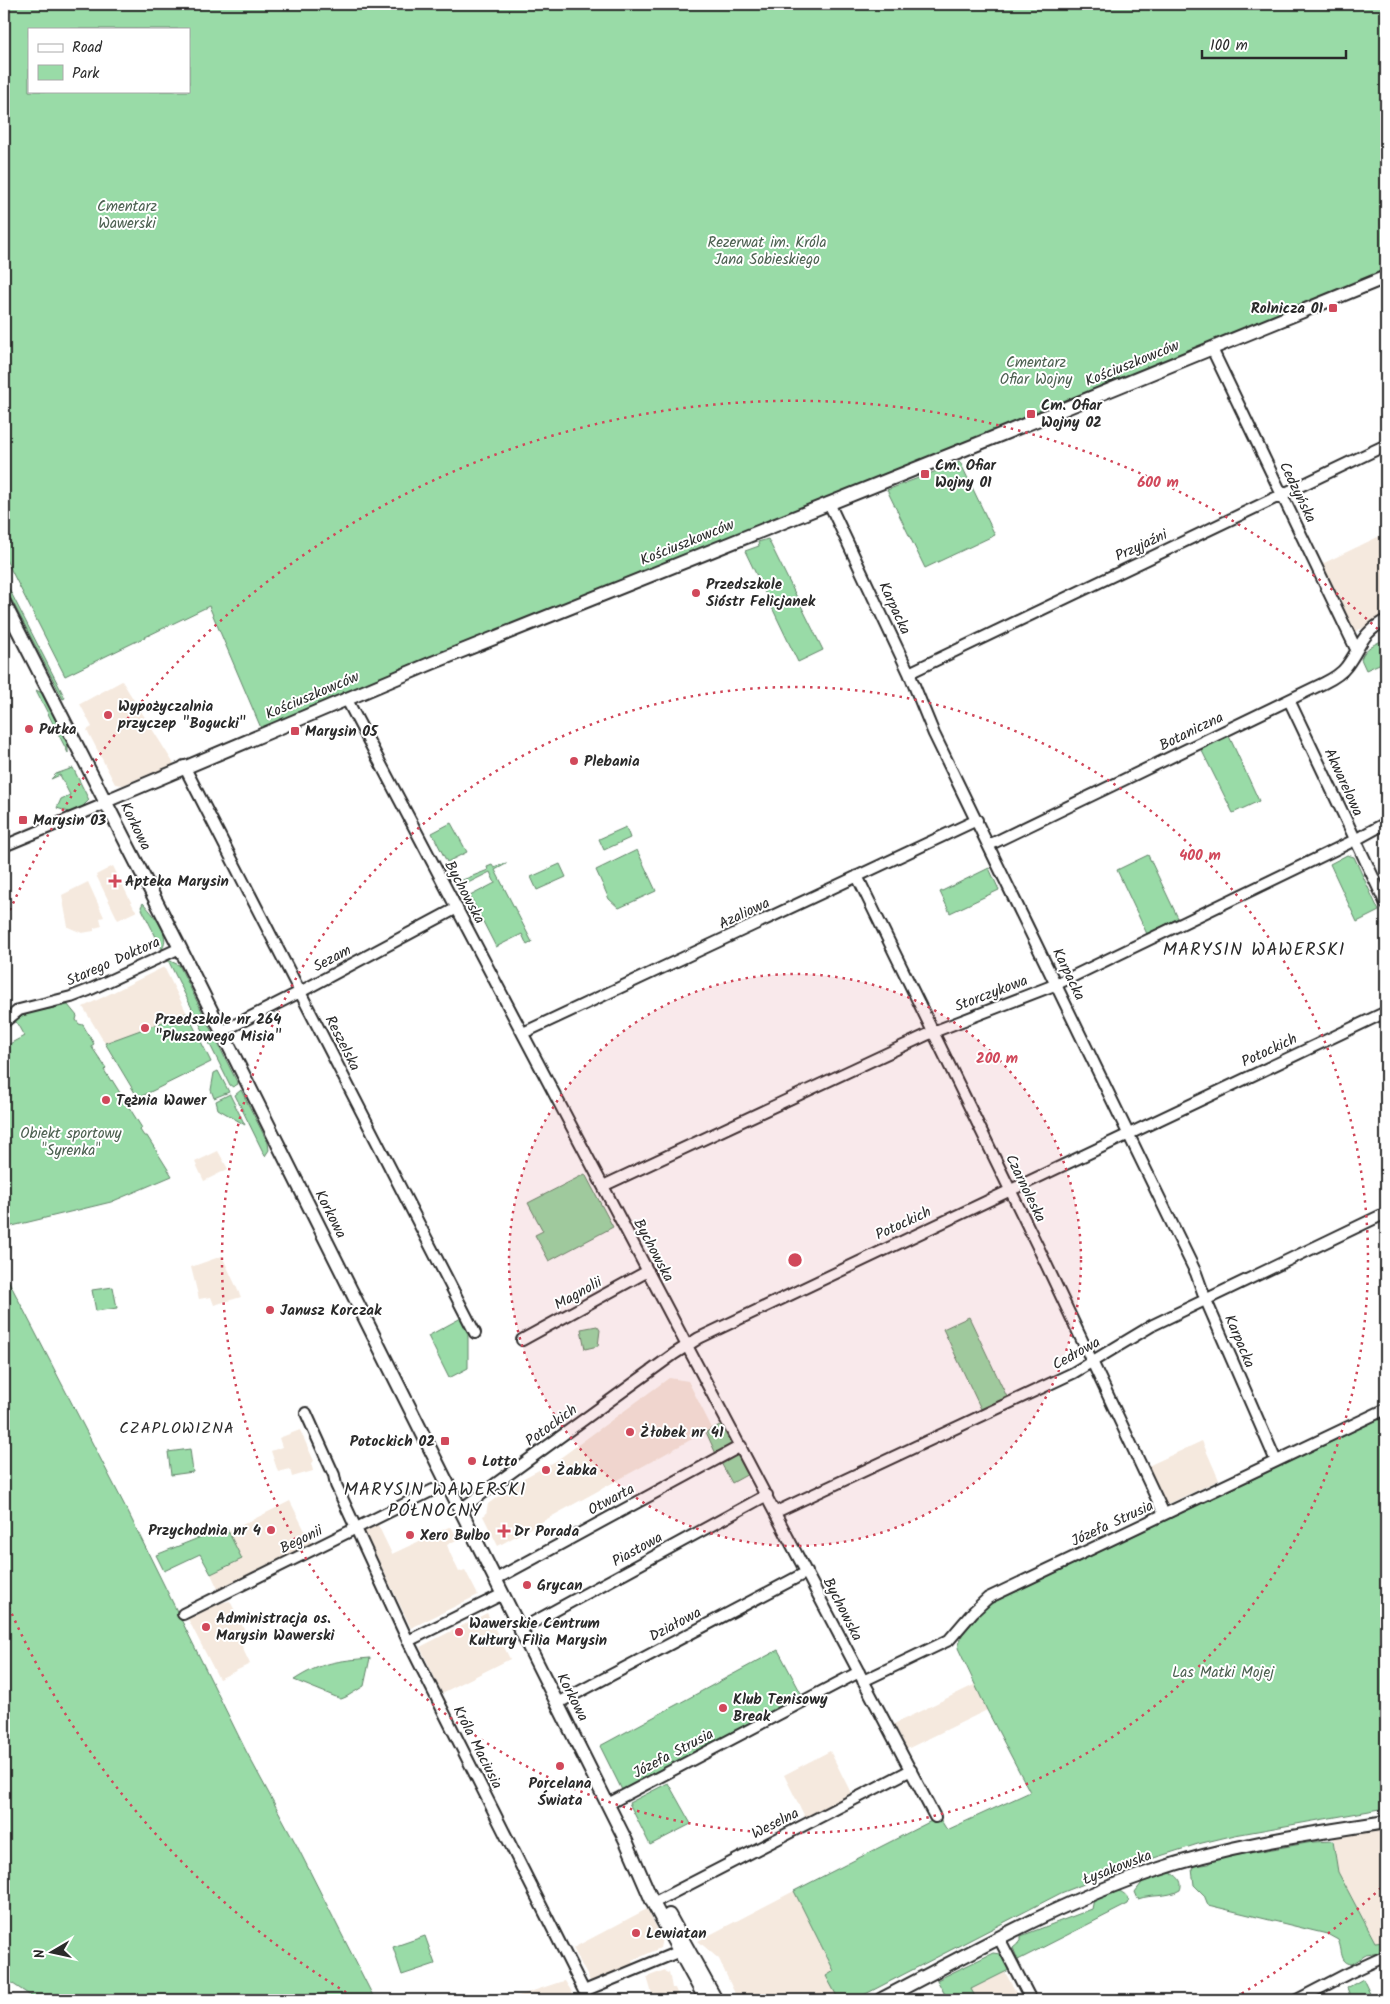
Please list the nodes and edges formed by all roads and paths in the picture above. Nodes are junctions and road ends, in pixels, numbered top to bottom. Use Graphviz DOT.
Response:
graph roads {
  1 [pos="1386,277"];
  2 [pos="1212,349"];
  3 [pos="1386,445"];
  4 [pos="1282,494"];
  5 [pos="829,503"];
  6 [pos="4,603"];
  7 [pos="1386,620"];
  8 [pos="1356,649"];
  9 [pos="909,673"];
  10 [pos="346,698"];
  11 [pos="1289,700"];
  12 [pos="184,766"];
  13 [pos="106,801"];
  14 [pos="977,820"];
  15 [pos="1386,823"];
  16 [pos="1355,840"];
  17 [pos="989,845"];
  18 [pos="4,846"];
  19 [pos="856,876"];
  20 [pos="1386,904"];
  21 [pos="457,908"];
  22 [pos="180,948"];
  23 [pos="1057,984"];
  24 [pos="300,992"];
  25 [pos="1386,1012"];
  26 [pos="4,1022"];
  27 [pos="221,1032"];
  28 [pos="932,1032"];
  29 [pos="523,1033"];
  30 [pos="1129,1133"];
  31 [pos="604,1186"];
  32 [pos="1010,1190"];
  33 [pos="1386,1213"];
  34 [pos="648,1271"];
  35 [pos="1205,1298"];
  36 [pos="475,1334"];
  37 [pos="522,1340"];
  38 [pos="687,1345"];
  39 [pos="1093,1362"];
  40 [pos="1386,1409"];
  41 [pos="306,1412"];
  42 [pos="741,1446"];
  43 [pos="1276,1460"];
  44 [pos="433,1490"];
  45 [pos="767,1495"];
  46 [pos="461,1509"];
  47 [pos="776,1512"];
  48 [pos="1164,1514"];
  49 [pos="356,1529"];
  50 [pos="806,1572"];
  51 [pos="496,1579"];
  52 [pos="503,1594"];
  53 [pos="183,1614"];
  54 [pos="521,1629"];
  55 [pos="408,1641"];
  56 [pos="861,1677"];
  57 [pos="558,1703"];
  58 [pos="911,1770"];
  59 [pos="608,1804"];
  60 [pos="935,1817"];
  61 [pos="1386,1822"];
  62 [pos="657,1901"];
  63 [pos="999,1938"];
  64 [pos="683,1950"];
  65 [pos="1386,1956"];
  66 [pos="706,2000"];
  67 [pos="716,2000"];
  68 [pos="880,2000"];
  69 [pos="1031,2000"];
  70 [pos="1297,2000"];
  1 -- 2 [label="street, Kościuszkowców"];
  2 -- 4 [label="street, Cedzyńska"];
  2 -- 5 [label="street, Kościuszkowców"];
  3 -- 4 [label="street, Przyjaźni"];
  4 -- 8 [label="street, Cedzyńska"];
  4 -- 9 [label="street, Przyjaźni"];
  5 -- 9 [label="street, Karpacka"];
  5 -- 10 [label="street, Kościuszkowców"];
  6 -- 13 [label="street, Korkowa"];
  7 -- 8 [label="street, Botaniczna"];
  8 -- 11 [label="street, Botaniczna"];
  9 -- 14 [label="street, Karpacka"];
  10 -- 12 [label="street, Kościuszkowców"];
  10 -- 21 [label="street, Bychowska"];
  11 -- 16 [label="street, Akwarelowa"];
  11 -- 17 [label="street, Botaniczna"];
  12 -- 13 [label="street, Kościuszkowców"];
  12 -- 24 [label="street, Reszelska"];
  13 -- 18 [label="street, Kościuszkowców"];
  13 -- 22 [label="street, Korkowa"];
  14 -- 17 [label="street, Karpacka"];
  14 -- 19 [label="street, Azaliowa"];
  15 -- 16 [label="street, Storczykowa"];
  16 -- 20 [label="street, Akwarelowa"];
  16 -- 23 [label="street, Storczykowa"];
  17 -- 23 [label="street, Karpacka"];
  19 -- 28 [label="street, Czarnoleska"];
  19 -- 29 [label="street, Azaliowa"];
  21 -- 24 [label="street, Sezam"];
  21 -- 29 [label="street, Bychowska"];
  22 -- 26 [label="street, Starego Doktora"];
  22 -- 27 [label="street, Korkowa"];
  23 -- 28 [label="street, Storczykowa"];
  23 -- 30 [label="street, Karpacka"];
  24 -- 27 [label="street, Sezam"];
  24 -- 36 [label="street, Reszelska"];
  25 -- 30 [label="street, Potockich"];
  27 -- 46 [label="street, Korkowa"];
  28 -- 31 [label="street, Storczykowa"];
  28 -- 32 [label="street, Czarnoleska"];
  29 -- 31 [label="street, Bychowska"];
  30 -- 32 [label="street, Potockich"];
  30 -- 35 [label="street, Karpacka"];
  31 -- 34 [label="street, Bychowska"];
  32 -- 38 [label="street, Potockich"];
  32 -- 39 [label="street, Czarnoleska"];
  33 -- 35 [label="street, Cedrowa"];
  34 -- 37 [label="street, Magnolii"];
  34 -- 38 [label="street, Bychowska"];
  35 -- 39 [label="street, Cedrowa"];
  35 -- 43 [label="street, Karpacka"];
  38 -- 42 [label="street, Bychowska"];
  38 -- 46 [label="street, Potockich"];
  39 -- 47 [label="street, Cedrowa"];
  39 -- 48 [label="street, Czarnoleska"];
  40 -- 43 [label="street, Józefa Strusia"];
  41 -- 49 [label="street, Króla Maciusia"];
  42 -- 45 [label="street, Bychowska"];
  42 -- 51 [label="street, Otwarta"];
  43 -- 48 [label="street, Józefa Strusia"];
  44 -- 49 [label="street, Begonii"];
  45 -- 47 [label="street, Bychowska"];
  45 -- 54 [label="street, Piastowa"];
  46 -- 51 [label="street, Korkowa"];
  47 -- 50 [label="street, Bychowska"];
  48 -- 56 [label="street, Józefa Strusia"];
  49 -- 53 [label="street, Begonii"];
  49 -- 55 [label="street, Króla Maciusia"];
  50 -- 56 [label="street, Bychowska"];
  50 -- 57 [label="street, Działowa"];
  51 -- 52 [label="street, Korkowa"];
  52 -- 54 [label="street, Korkowa"];
  52 -- 55 [label="street"];
  54 -- 57 [label="street, Korkowa"];
  55 -- 64 [label="street, Króla Maciusia"];
  56 -- 58 [label="street, Bychowska"];
  56 -- 59 [label="street, Józefa Strusia"];
  57 -- 59 [label="street, Korkowa"];
  58 -- 60 [label="street, Bychowska"];
  58 -- 62 [label="street, Weselna"];
  59 -- 62 [label="street, Korkowa"];
  61 -- 63 [label="street, Łysakowska"];
  62 -- 64 [label="street, Korkowa"];
  63 -- 68 [label="street, Łysakowska"];
  63 -- 69 [label="street"];
  64 -- 66 [label="street, Korkowa"];
  64 -- 67 [label="street, Korkowa"];
  65 -- 70 [label="street"];
}
